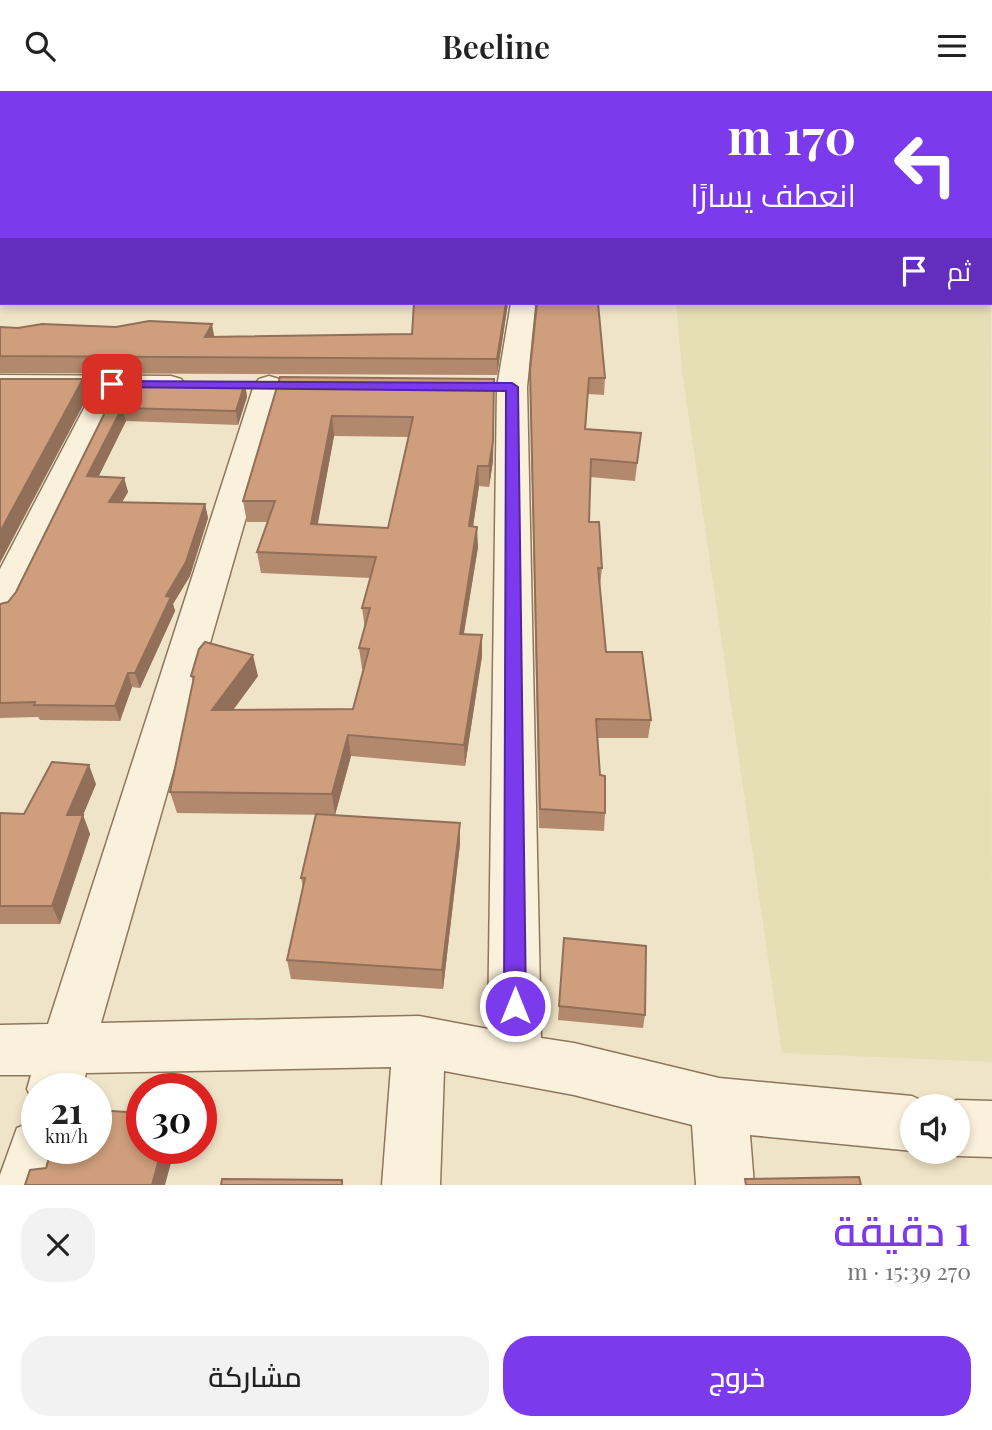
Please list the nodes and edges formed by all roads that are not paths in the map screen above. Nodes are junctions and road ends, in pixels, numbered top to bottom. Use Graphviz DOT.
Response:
graph roads {
  1 [pos="522,306"];
  2 [pos="0,384"];
  3 [pos="112,384"];
  4 [pos="204,385"];
  5 [pos="270,386"];
  6 [pos="0,605"];
  7 [pos="419,1041"];
  8 [pos="0,1050"];
  9 [pos="515,1060"];
  10 [pos="60,1068"];
  11 [pos="719,1105"];
  12 [pos="900,1123"];
  13 [pos="970,1128"];
  14 [pos="992,1129"];
  15 [pos="32,1164"];
  16 [pos="26,1185"];
  17 [pos="411,1185"];
  18 [pos="725,1185"];
  1 -- 9 [label="street"];
  2 -- 3 [label="street"];
  3 -- 4 [label="street"];
  3 -- 6 [label="street"];
  5 -- 10 [label="street"];
  7 -- 9 [label="street"];
  7 -- 10 [label="street"];
  7 -- 17 [label="street"];
  8 -- 10 [label="street"];
  9 -- 11 [label="street"];
  11 -- 12 [label="street"];
  11 -- 18 [label="street"];
  13 -- 14 [label="street"];
  15 -- 16 [label="street"];
}
